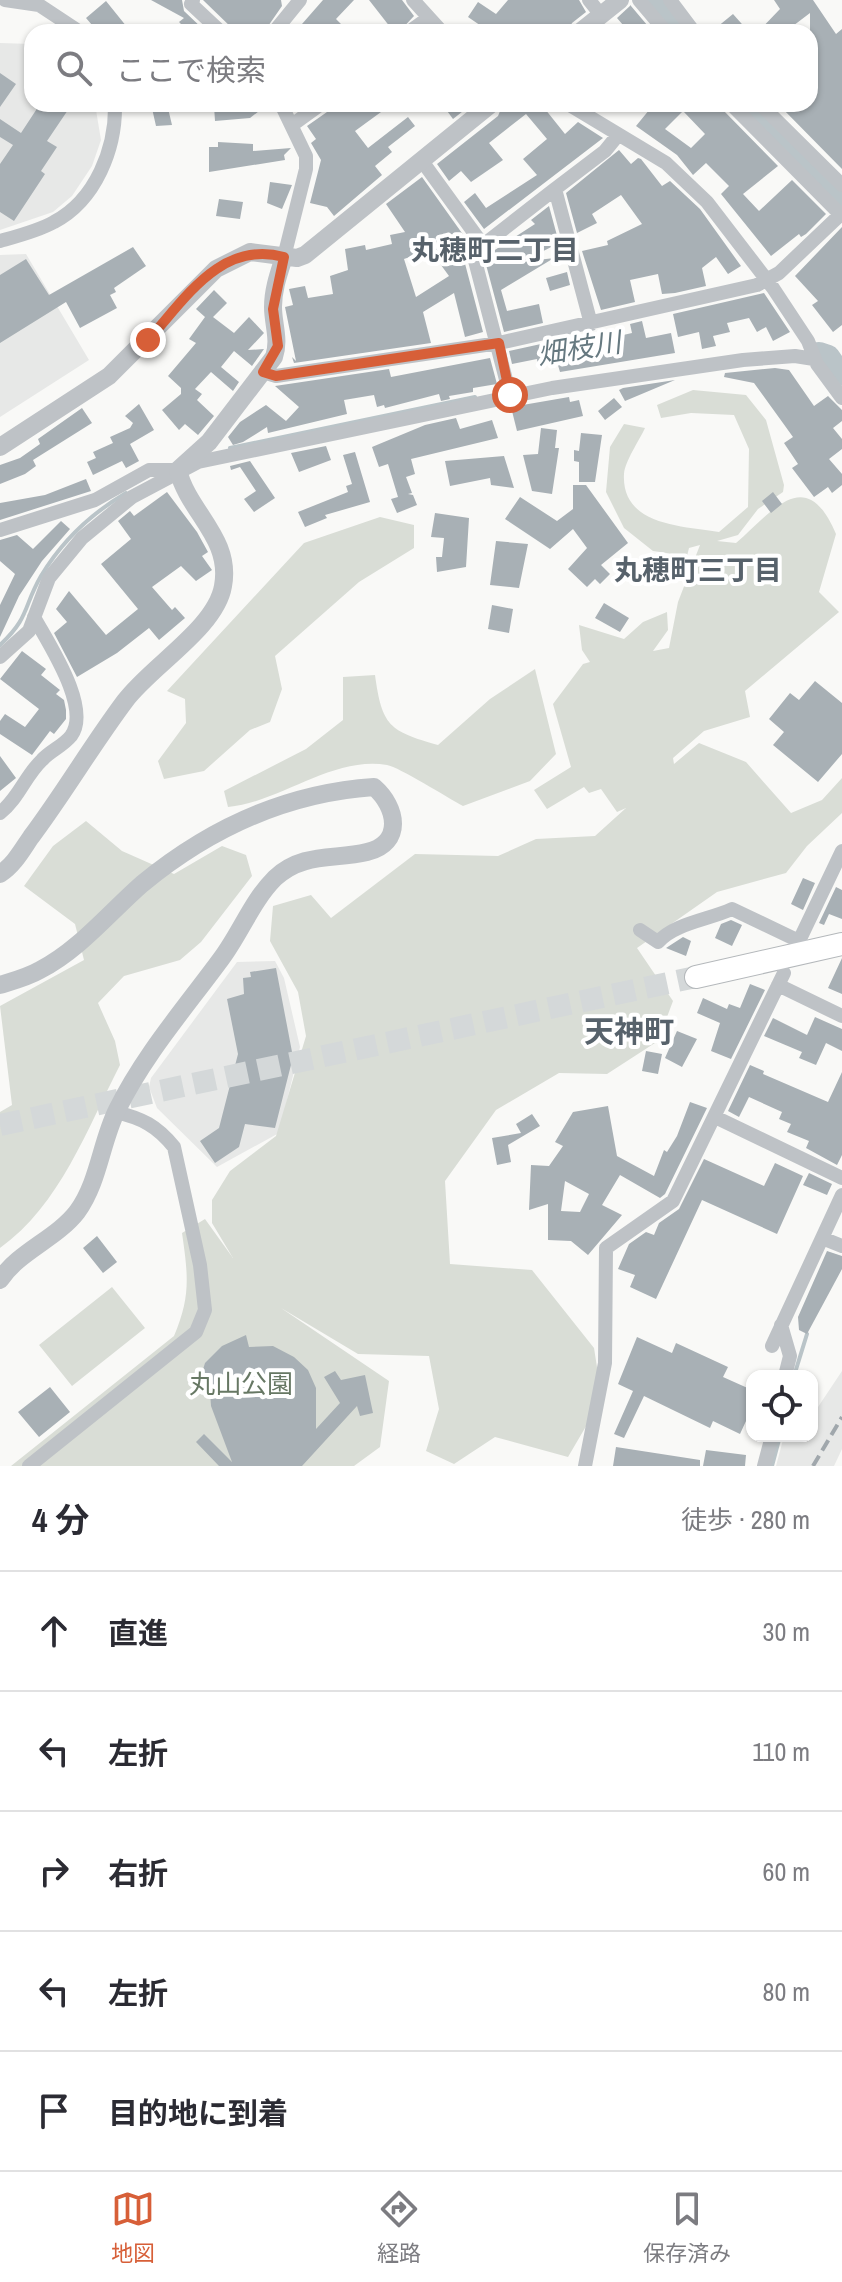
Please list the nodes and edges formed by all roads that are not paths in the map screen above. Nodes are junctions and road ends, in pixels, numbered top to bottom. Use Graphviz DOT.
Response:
graph roads {
  1 [pos="5,0"];
  2 [pos="193,0"];
  3 [pos="300,0"];
  4 [pos="413,0"];
  5 [pos="620,0"];
  6 [pos="660,3"];
  7 [pos="595,8"];
  8 [pos="427,19"];
  9 [pos="68,24"];
  10 [pos="212,24"];
  11 [pos="280,24"];
  12 [pos="420,24"];
  13 [pos="433,24"];
  14 [pos="664,24"];
  15 [pos="685,24"];
  16 [pos="115,112"];
  17 [pos="285,112"];
  18 [pos="310,112"];
  19 [pos="481,112"];
  20 [pos="581,112"];
  21 [pos="739,112"];
  22 [pos="768,112"];
  23 [pos="292,125"];
  24 [pos="618,135"];
  25 [pos="422,161"];
  26 [pos="842,185"];
  27 [pos="555,189"];
  28 [pos="841,214"];
  29 [pos="0,241"];
  30 [pos="483,245"];
  31 [pos="284,257"];
  32 [pos="768,280"];
  33 [pos="591,324"];
  34 [pos="499,343"];
  35 [pos="814,359"];
  36 [pos="263,372"];
  37 [pos="509,391"];
  38 [pos="842,398"];
  39 [pos="0,447"];
  40 [pos="178,470"];
  41 [pos="0,530"];
  42 [pos="34,617"];
  43 [pos="0,657"];
  44 [pos="0,813"];
  45 [pos="842,851"];
  46 [pos="3,875"];
  47 [pos="640,930"];
  48 [pos="842,944"];
  49 [pos="696,977"];
  50 [pos="0,985"];
  51 [pos="842,1016"];
  52 [pos="115,1112"];
  53 [pos="715,1117"];
  54 [pos="842,1178"];
  55 [pos="842,1195"];
  56 [pos="822,1238"];
  57 [pos="842,1246"];
  58 [pos="0,1280"];
  59 [pos="781,1325"];
  60 [pos="772,1346"];
  61 [pos="786,1370"];
  62 [pos="770,1442"];
  63 [pos="29,1466"];
  64 [pos="585,1466"];
  65 [pos="764,1466"];
  1 -- 9 [label="street"];
  2 -- 10 [label="street"];
  3 -- 11 [label="street"];
  4 -- 8 [label="street"];
  5 -- 7 [label="street"];
  6 -- 14 [label="street"];
  6 -- 15 [label="street"];
  8 -- 12 [label="street"];
  8 -- 13 [label="street"];
  16 -- 29 [label="street"];
  17 -- 23 [label="street"];
  18 -- 23 [label="street"];
  19 -- 25 [label="street"];
  20 -- 24 [label="street"];
  21 -- 28 [label="street"];
  22 -- 26 [label="street"];
  23 -- 31 [label="street"];
  24 -- 27 [label="street"];
  24 -- 32 [label="street"];
  25 -- 30 [label="street"];
  25 -- 31 [label="street"];
  27 -- 30 [label="street"];
  27 -- 33 [label="street"];
  28 -- 32 [label="street"];
  30 -- 34 [label="street"];
  31 -- 36 [label="street"];
  31 -- 39 [label="street"];
  32 -- 33 [label="street"];
  32 -- 35 [label="street"];
  33 -- 34 [label="street"];
  34 -- 36 [label="street"];
  34 -- 37 [label="street"];
  35 -- 37 [label="street"];
  35 -- 38 [label="street"];
  36 -- 40 [label="street"];
  37 -- 40 [label="street"];
  40 -- 41 [label="street"];
  40 -- 42 [label="street"];
  40 -- 46 [label="street"];
  42 -- 43 [label="street"];
  42 -- 44 [label="street"];
  45 -- 47 [label="street"];
  48 -- 49 [label="highway"];
  50 -- 52 [label="street"];
  51 -- 53 [label="street"];
  52 -- 58 [label="street"];
  52 -- 63 [label="street"];
  53 -- 54 [label="street"];
  53 -- 64 [label="street"];
  55 -- 56 [label="street"];
  56 -- 57 [label="street"];
  56 -- 59 [label="street"];
  59 -- 60 [label="street"];
  59 -- 61 [label="street"];
  62 -- 65 [label="street"];
}
